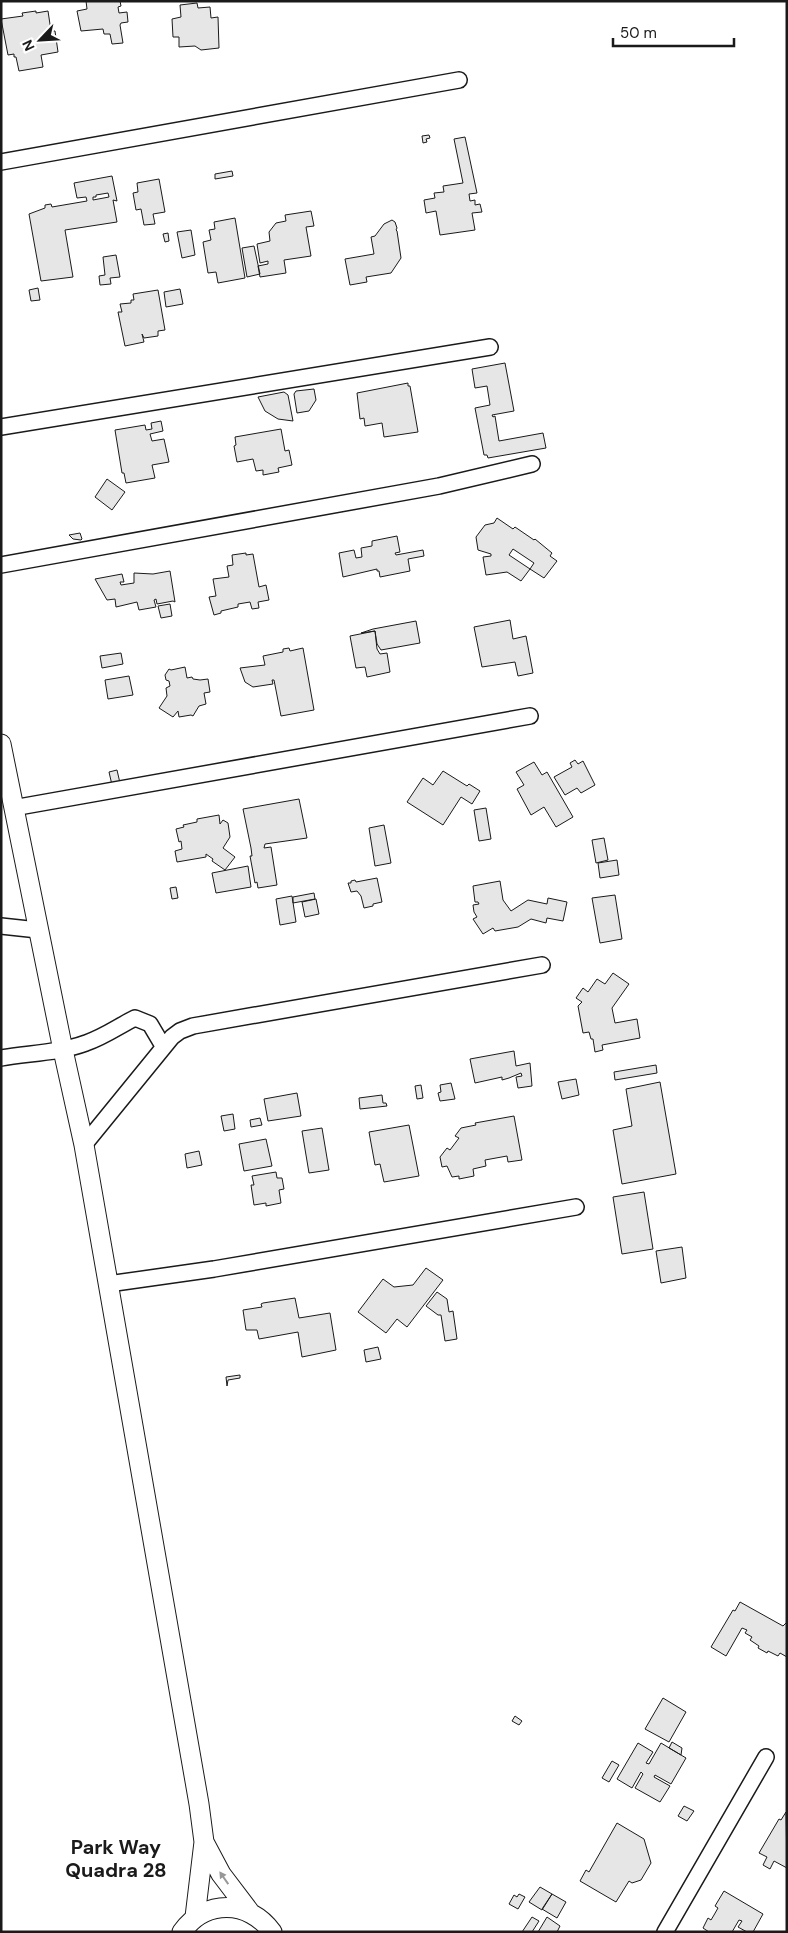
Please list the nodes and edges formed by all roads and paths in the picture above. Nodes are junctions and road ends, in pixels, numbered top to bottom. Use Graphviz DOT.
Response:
graph roads {
  1 [pos="459,80"];
  2 [pos="1,162"];
  3 [pos="490,347"];
  4 [pos="1,427"];
  5 [pos="532,464"];
  6 [pos="1,565"];
  7 [pos="530,716"];
  8 [pos="1,744"];
  9 [pos="8,794"];
  10 [pos="1,926"];
  11 [pos="38,930"];
  12 [pos="542,965"];
  13 [pos="163,1046"];
  14 [pos="63,1050"];
  15 [pos="1,1058"];
  16 [pos="84,1144"];
  17 [pos="576,1207"];
  18 [pos="108,1284"];
  19 [pos="766,1757"];
  20 [pos="204,1842"];
  21 [pos="249,1911"];
  22 [pos="195,1917"];
  23 [pos="182,1932"];
  24 [pos="272,1932"];
  25 [pos="665,1932"];
  1 -- 2 [label="street"];
  3 -- 4 [label="street"];
  5 -- 6 [label="street"];
  7 -- 9 [label="street"];
  8 -- 9 [label="street"];
  9 -- 11 [label="street"];
  10 -- 11 [label="street"];
  11 -- 14 [label="street"];
  12 -- 13 [label="street"];
  13 -- 14 [label="street"];
  13 -- 16 [label="street"];
  14 -- 15 [label="street"];
  14 -- 16 [label="street"];
  16 -- 18 [label="street"];
  17 -- 18 [label="street"];
  18 -- 20 [label="street"];
  19 -- 25 [label="street"];
  21 -- 20 [label="street, one-way"];
  20 -- 22 [label="street"];
  21 -- 22 [label="street"];
  21 -- 24 [label="street"];
  22 -- 23 [label="street"];
}
